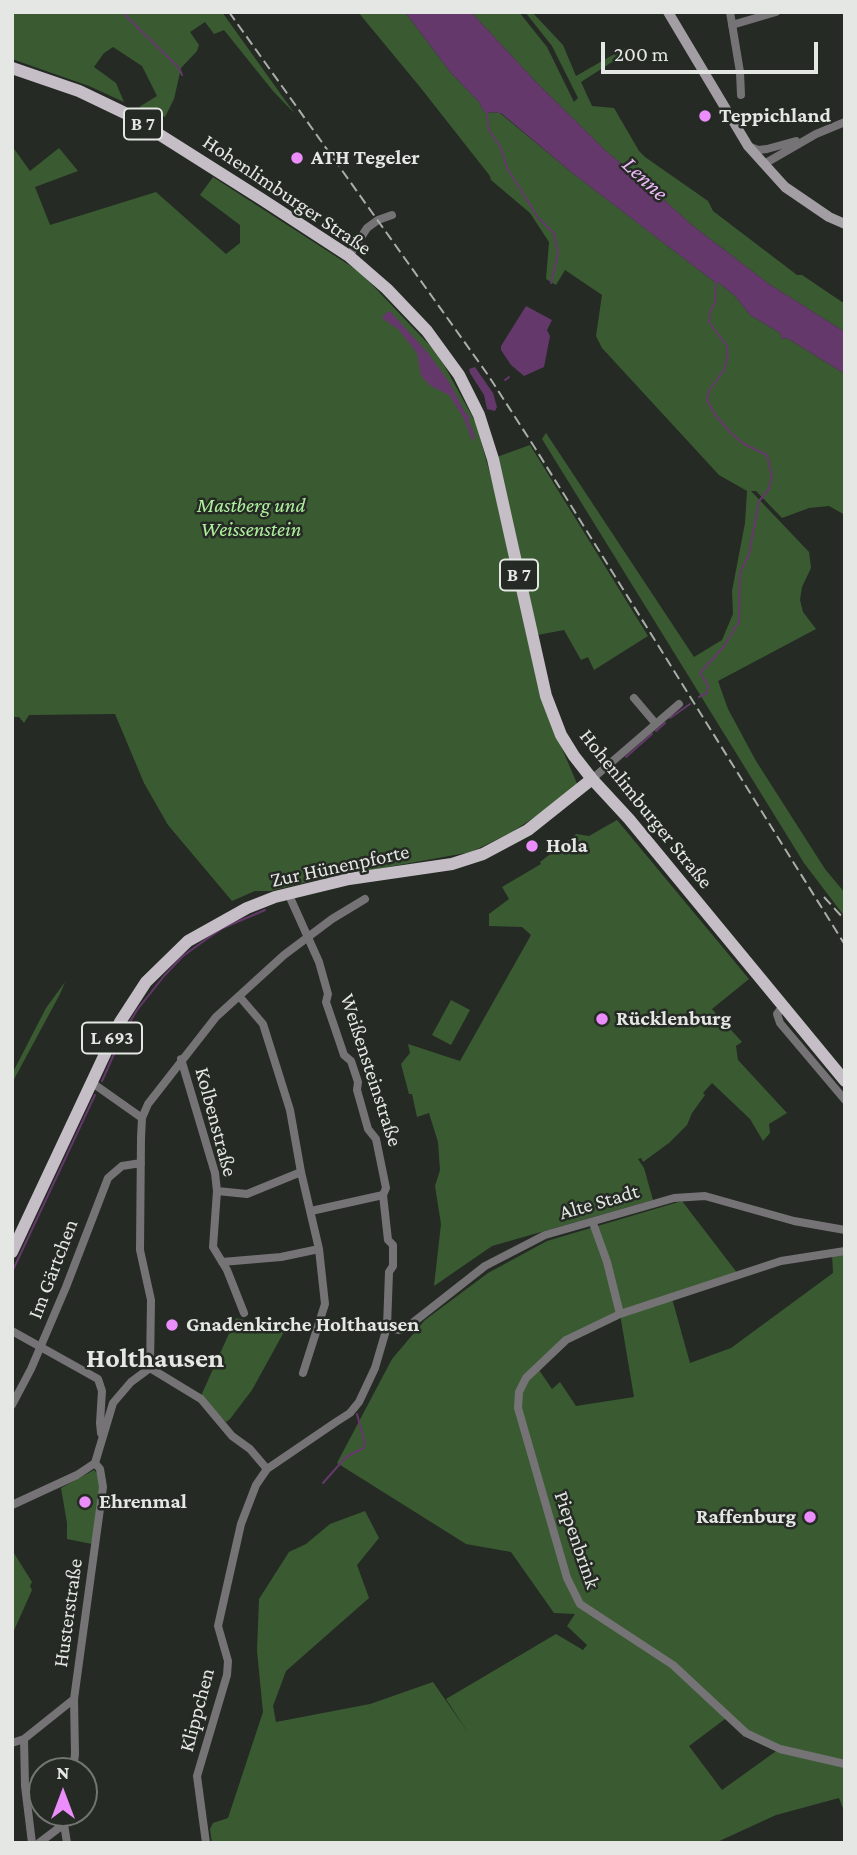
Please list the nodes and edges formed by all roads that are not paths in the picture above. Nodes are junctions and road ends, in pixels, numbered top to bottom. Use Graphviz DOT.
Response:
graph roads {
  1 [pos="668,12"];
  2 [pos="730,12"];
  3 [pos="776,12"];
  4 [pos="732,25"];
  5 [pos="12,68"];
  6 [pos="741,95"];
  7 [pos="843,126"];
  8 [pos="816,134"];
  9 [pos="748,146"];
  10 [pos="764,164"];
  11 [pos="392,215"];
  12 [pos="845,224"];
  13 [pos="349,256"];
  14 [pos="634,698"];
  15 [pos="679,704"];
  16 [pos="656,724"];
  17 [pos="592,779"];
  18 [pos="288,893"];
  19 [pos="365,899"];
  20 [pos="308,936"];
  21 [pos="239,996"];
  22 [pos="784,1005"];
  23 [pos="181,1059"];
  24 [pos="845,1081"];
  25 [pos="91,1082"];
  26 [pos="845,1100"];
  27 [pos="142,1118"];
  28 [pos="141,1163"];
  29 [pos="301,1172"];
  30 [pos="216,1191"];
  31 [pos="383,1195"];
  32 [pos="311,1211"];
  33 [pos="593,1223"];
  34 [pos="845,1230"];
  35 [pos="318,1249"];
  36 [pos="845,1251"];
  37 [pos="12,1252"];
  38 [pos="222,1262"];
  39 [pos="244,1313"];
  40 [pos="620,1314"];
  41 [pos="387,1327"];
  42 [pos="12,1331"];
  43 [pos="41,1347"];
  44 [pos="150,1368"];
  45 [pos="303,1373"];
  46 [pos="368,1384"];
  47 [pos="12,1405"];
  48 [pos="102,1435"];
  49 [pos="95,1463"];
  50 [pos="267,1469"];
  51 [pos="12,1505"];
  52 [pos="74,1699"];
  53 [pos="24,1739"];
  54 [pos="12,1743"];
  55 [pos="75,1757"];
  56 [pos="845,1764"];
  57 [pos="60,1827"];
  58 [pos="32,1843"];
  59 [pos="39,1843"];
  60 [pos="206,1843"];
  1 -- 9 [label="main road"];
  2 -- 4 [label="street"];
  3 -- 4 [label="street"];
  4 -- 6 [label="street"];
  5 -- 13 [label="main road, Hohenlimburger Straße / B 7"];
  7 -- 8 [label="street"];
  8 -- 9 [label="street"];
  8 -- 10 [label="street"];
  9 -- 10 [label="main road"];
  10 -- 12 [label="main road"];
  11 -- 13 [label="street"];
  13 -- 17 [label="main road, Hohenlimburger Straße / B 7"];
  14 -- 16 [label="street"];
  15 -- 16 [label="street"];
  16 -- 17 [label="street"];
  17 -- 18 [label="main road, Zur Hünenpforte / L 693"];
  17 -- 22 [label="main road, Hohenlimburger Straße / B 7"];
  18 -- 20 [label="street, Weißensteinstraße"];
  18 -- 25 [label="main road, Zur Hünenpforte / L 693"];
  19 -- 20 [label="street"];
  20 -- 21 [label="street"];
  20 -- 31 [label="street, Weißensteinstraße"];
  21 -- 23 [label="street"];
  21 -- 29 [label="street"];
  22 -- 24 [label="main road, Hohenlimburger Straße / B 7"];
  22 -- 26 [label="street, Hohenlimburger Straße"];
  23 -- 27 [label="street"];
  23 -- 30 [label="street, Kolbenstraße"];
  25 -- 27 [label="street"];
  25 -- 37 [label="main road, Zur Hünenpforte / L 693"];
  27 -- 28 [label="street"];
  28 -- 43 [label="street, Im Gärtchen"];
  28 -- 44 [label="street"];
  29 -- 30 [label="street"];
  29 -- 32 [label="street"];
  30 -- 38 [label="street, Kolbenstraße"];
  31 -- 32 [label="street"];
  31 -- 41 [label="street, Weißensteinstraße"];
  32 -- 35 [label="street"];
  33 -- 34 [label="street, Alte Stadt"];
  33 -- 40 [label="street"];
  33 -- 41 [label="street, Alte Stadt"];
  35 -- 38 [label="street"];
  35 -- 45 [label="street"];
  36 -- 40 [label="street, Piepenbrink"];
  38 -- 39 [label="street, Kolbenstraße"];
  40 -- 56 [label="street, Piepenbrink"];
  41 -- 46 [label="street, Weißensteinstraße"];
  42 -- 43 [label="street"];
  43 -- 47 [label="street, Im Gärtchen"];
  43 -- 48 [label="street"];
  44 -- 48 [label="street"];
  44 -- 50 [label="street"];
  46 -- 50 [label="street, Klippchen"];
  48 -- 49 [label="street"];
  49 -- 51 [label="street"];
  49 -- 52 [label="street, Husterstraße"];
  50 -- 60 [label="street, Klippchen"];
  52 -- 53 [label="street"];
  52 -- 55 [label="street, Husterstraße"];
  53 -- 54 [label="street"];
  53 -- 58 [label="street"];
  57 -- 59 [label="street"];
}
